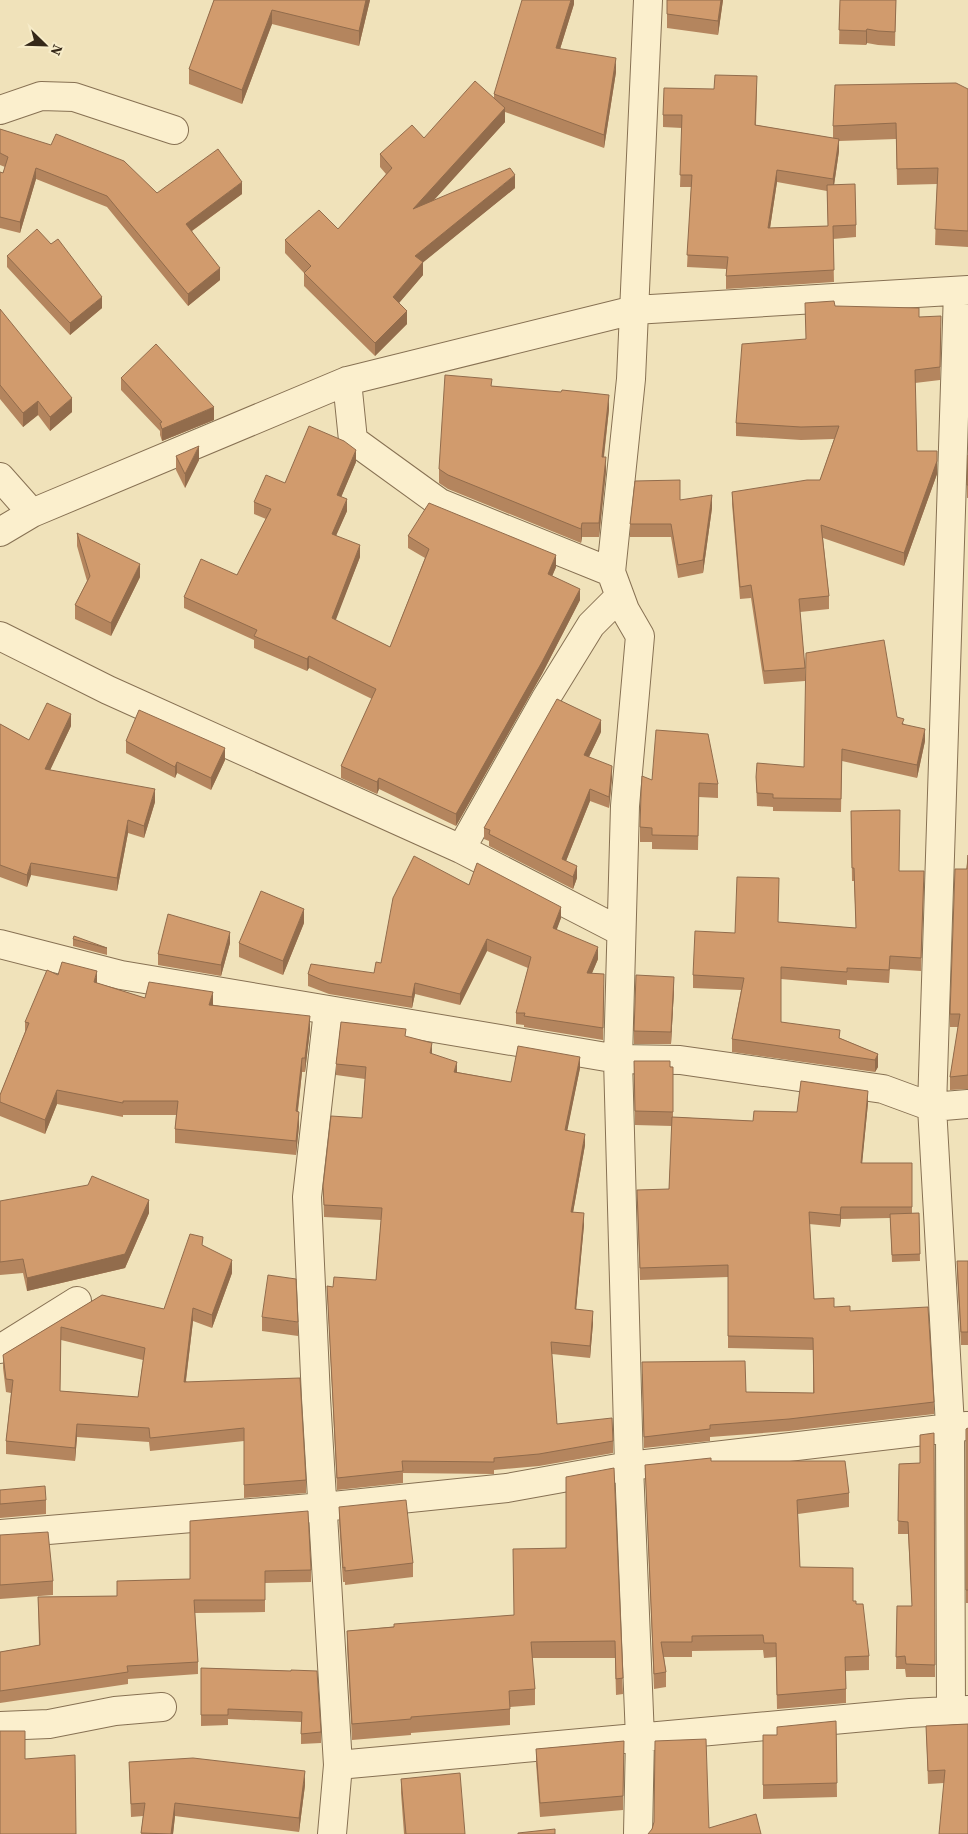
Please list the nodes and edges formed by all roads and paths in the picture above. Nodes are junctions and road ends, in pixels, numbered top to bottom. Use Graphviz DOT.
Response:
graph roads {
  1 [pos="648,0"];
  2 [pos="0,110"];
  3 [pos="174,130"];
  4 [pos="963,290"];
  5 [pos="634,310"];
  6 [pos="347,381"];
  7 [pos="0,477"];
  8 [pos="32,513"];
  9 [pos="0,532"];
  10 [pos="611,572"];
  11 [pos="625,610"];
  12 [pos="0,636"];
  13 [pos="461,849"];
  14 [pos="620,931"];
  15 [pos="0,944"];
  16 [pos="328,1011"];
  17 [pos="618,1059"];
  18 [pos="968,1104"];
  19 [pos="932,1107"];
  20 [pos="77,1300"];
  21 [pos="0,1349"];
  22 [pos="959,1426"];
  23 [pos="629,1466"];
  24 [pos="323,1507"];
  25 [pos="0,1534"];
  26 [pos="162,1707"];
  27 [pos="959,1710"];
  28 [pos="0,1726"];
  29 [pos="640,1738"];
  30 [pos="338,1765"];
  31 [pos="332,1834"];
  32 [pos="638,1834"];
  1 -- 5 [label="street"];
  2 -- 3 [label="street"];
  4 -- 5 [label="street"];
  4 -- 19 [label="street"];
  5 -- 6 [label="street"];
  5 -- 10 [label="street"];
  6 -- 8 [label="street"];
  6 -- 10 [label="street"];
  7 -- 8 [label="street"];
  8 -- 9 [label="street"];
  10 -- 11 [label="street"];
  11 -- 13 [label="street"];
  11 -- 14 [label="street"];
  12 -- 13 [label="street"];
  13 -- 14 [label="street"];
  14 -- 17 [label="street"];
  15 -- 16 [label="street"];
  16 -- 17 [label="street"];
  16 -- 24 [label="street"];
  17 -- 19 [label="street"];
  17 -- 23 [label="street"];
  18 -- 19 [label="street"];
  19 -- 22 [label="street"];
  20 -- 21 [label="street"];
  22 -- 23 [label="street"];
  22 -- 27 [label="street"];
  23 -- 24 [label="street"];
  23 -- 29 [label="street"];
  24 -- 25 [label="street"];
  24 -- 30 [label="street"];
  26 -- 28 [label="street"];
  27 -- 29 [label="street"];
  29 -- 30 [label="street"];
  29 -- 32 [label="street"];
  30 -- 31 [label="street"];
}
